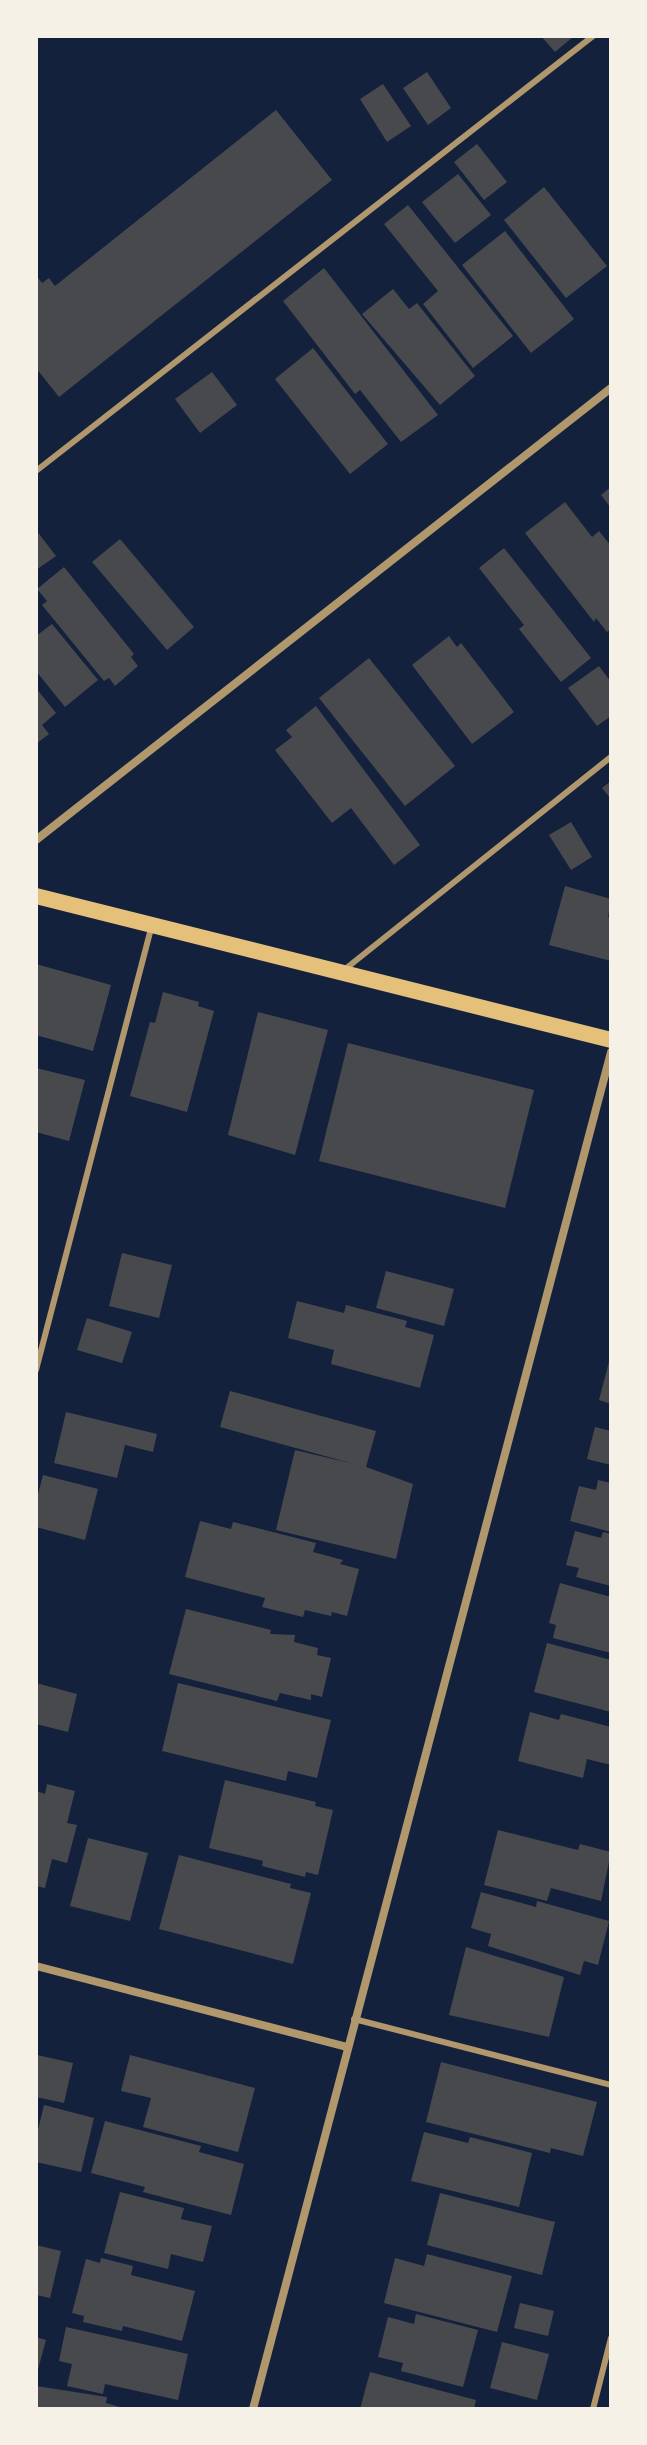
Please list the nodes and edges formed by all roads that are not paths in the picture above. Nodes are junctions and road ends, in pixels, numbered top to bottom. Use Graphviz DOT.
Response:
graph roads {
  1 [pos="593,36"];
  2 [pos="611,388"];
  3 [pos="36,471"];
  4 [pos="611,757"];
  5 [pos="36,840"];
  6 [pos="36,896"];
  7 [pos="152,925"];
  8 [pos="341,973"];
  9 [pos="611,1040"];
  10 [pos="611,1052"];
  11 [pos="36,1370"];
  12 [pos="36,1966"];
  13 [pos="354,2019"];
  14 [pos="347,2047"];
  15 [pos="611,2085"];
  16 [pos="611,2338"];
  17 [pos="253,2409"];
  18 [pos="593,2409"];
  1 -- 3 [label="lane"];
  2 -- 5 [label="street"];
  4 -- 8 [label="lane"];
  6 -- 7 [label="main road"];
  7 -- 8 [label="main road"];
  7 -- 11 [label="lane"];
  8 -- 9 [label="main road"];
  10 -- 13 [label="street"];
  12 -- 14 [label="street"];
  13 -- 14 [label="street"];
  13 -- 15 [label="lane"];
  14 -- 17 [label="street"];
  16 -- 18 [label="lane"];
}
